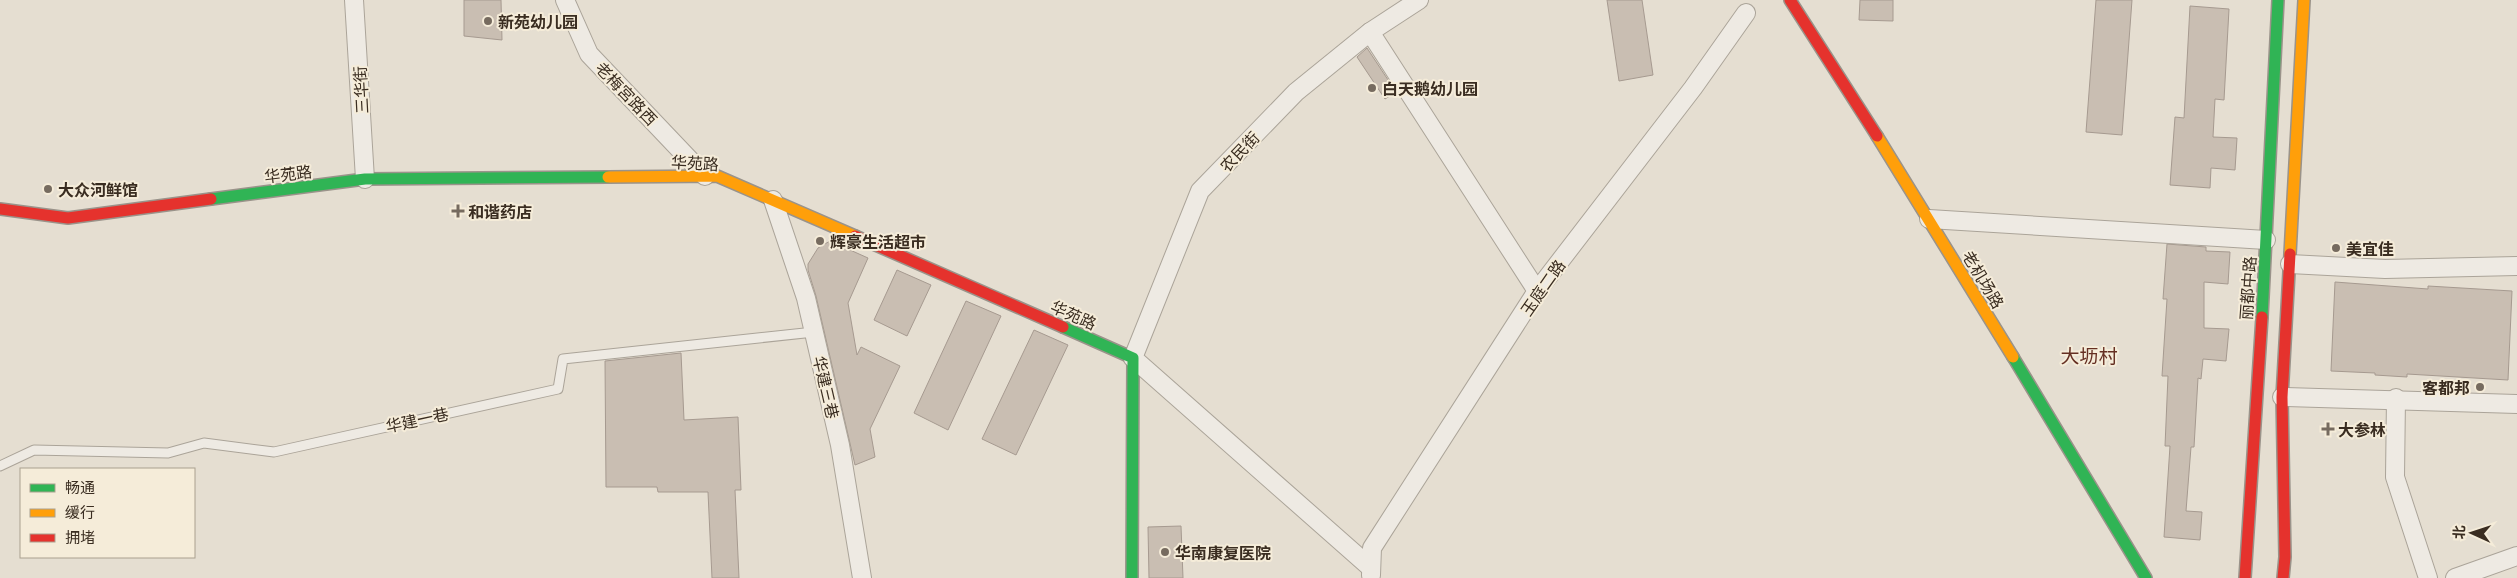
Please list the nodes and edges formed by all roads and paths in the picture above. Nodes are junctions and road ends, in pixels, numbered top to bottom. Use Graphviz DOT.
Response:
graph roads {
  1 [pos="354,0"];
  2 [pos="565,0"];
  3 [pos="1419,0"];
  4 [pos="1790,0"];
  5 [pos="2278,0"];
  6 [pos="2304,0"];
  7 [pos="1746,13"];
  8 [pos="1370,32"];
  9 [pos="705,176"];
  10 [pos="365,179"];
  11 [pos="773,200"];
  12 [pos="0,209"];
  13 [pos="1929,219"];
  14 [pos="2266,240"];
  15 [pos="2290,264"];
  16 [pos="2517,266"];
  17 [pos="1537,291"];
  18 [pos="814,332"];
  19 [pos="1133,358"];
  20 [pos="2282,397"];
  21 [pos="2396,399"];
  22 [pos="2517,404"];
  23 [pos="0,466"];
  24 [pos="2517,556"];
  25 [pos="2285,557"];
  26 [pos="1371,573"];
  27 [pos="862,578"];
  28 [pos="1132,578"];
  29 [pos="2146,578"];
  30 [pos="2244,578"];
  31 [pos="2283,578"];
  32 [pos="2291,578"];
  33 [pos="2428,578"];
  34 [pos="2456,578"];
  1 -- 10 [label="street, 三华街"];
  2 -- 9 [label="street, 老梅宮路西"];
  3 -- 8 [label="street, 农民街"];
  4 -- 13 [label="street, 老机场路"];
  5 -- 14 [label="street, 丽都中路"];
  6 -- 15 [label="street"];
  7 -- 17 [label="street, 玉庭二路"];
  8 -- 17 [label="street"];
  8 -- 19 [label="street, 农民街"];
  9 -- 10 [label="street, 华苑路"];
  9 -- 11 [label="street, 华苑路"];
  10 -- 12 [label="street, 华苑路"];
  11 -- 18 [label="street, 华建三巷"];
  11 -- 19 [label="street, 华苑路"];
  13 -- 14 [label="street"];
  13 -- 29 [label="street, 老机场路"];
  14 -- 30 [label="street, 丽都中路"];
  15 -- 16 [label="street"];
  15 -- 20 [label="street"];
  17 -- 26 [label="street, 玉庭二路"];
  18 -- 23 [label="lane, 华建一巷"];
  18 -- 27 [label="street, 华建三巷"];
  19 -- 26 [label="street"];
  19 -- 28 [label="street"];
  20 -- 21 [label="street"];
  20 -- 25 [label="street"];
  21 -- 22 [label="street"];
  21 -- 33 [label="street"];
  24 -- 34 [label="street"];
  25 -- 31 [label="street"];
  25 -- 32 [label="street"];
}
